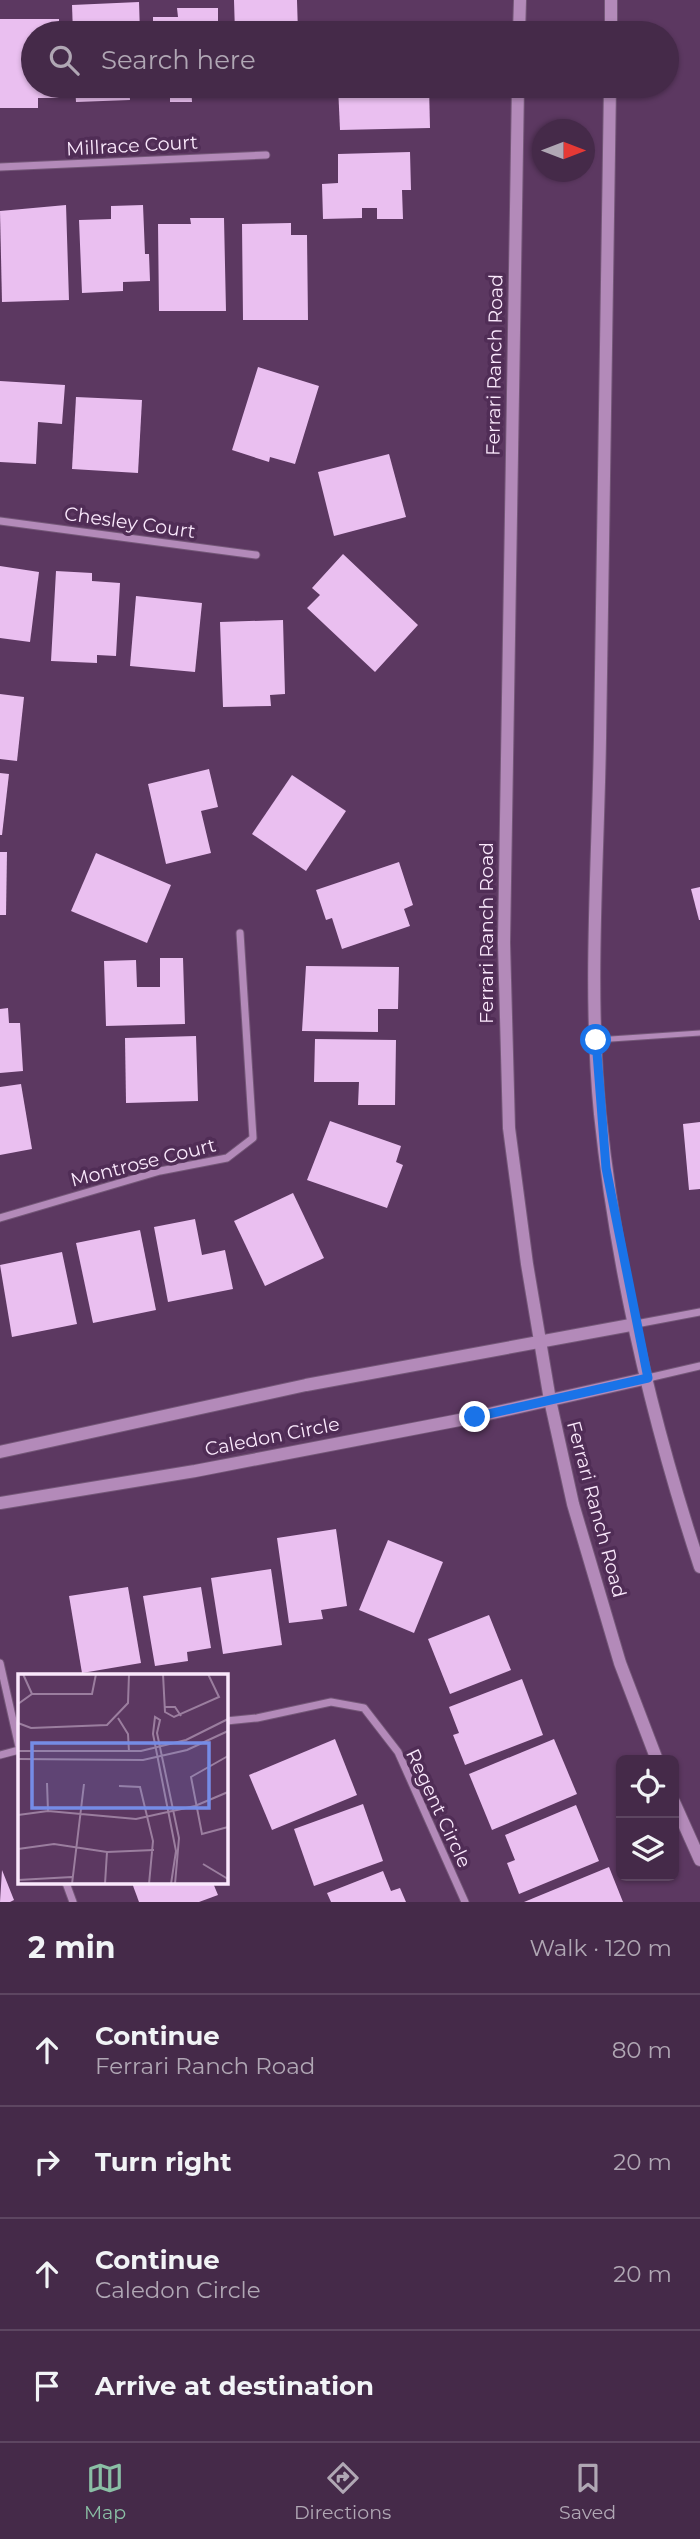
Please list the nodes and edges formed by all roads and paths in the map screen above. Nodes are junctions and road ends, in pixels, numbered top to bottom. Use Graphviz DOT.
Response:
graph roads {
  1 [pos="520,0"];
  2 [pos="611,0"];
  3 [pos="519,21"];
  4 [pos="611,21"];
  5 [pos="518,98"];
  6 [pos="610,98"];
  7 [pos="266,155"];
  8 [pos="0,167"];
  9 [pos="0,520"];
  10 [pos="256,555"];
  11 [pos="240,933"];
  12 [pos="700,1033"];
  13 [pos="596,1040"];
  14 [pos="0,1218"];
  15 [pos="700,1312"];
  16 [pos="636,1324"];
  17 [pos="540,1341"];
  18 [pos="700,1366"];
  19 [pos="648,1378"];
  20 [pos="550,1400"];
  21 [pos="0,1452"];
  22 [pos="0,1503"];
  23 [pos="700,1567"];
  24 [pos="0,1663"];
  25 [pos="228,1721"];
  26 [pos="18,1744"];
  27 [pos="18,1748"];
  28 [pos="0,1755"];
  29 [pos="655,1755"];
  30 [pos="679,1813"];
  31 [pos="700,1860"];
  32 [pos="66,1884"];
  33 [pos="73,1902"];
  34 [pos="465,1902"];
  1 -- 3 [label="street"];
  2 -- 4 [label="street"];
  5 -- 17 [label="street, Ferrari Ranch Road"];
  6 -- 13 [label="street"];
  7 -- 8 [label="street, Millrace Court"];
  9 -- 10 [label="street, Chesley Court"];
  11 -- 14 [label="street, Montrose Court"];
  12 -- 13 [label="lane"];
  13 -- 16 [label="street"];
  15 -- 16 [label="street"];
  16 -- 17 [label="street"];
  16 -- 19 [label="street"];
  17 -- 20 [label="street, Ferrari Ranch Road"];
  17 -- 21 [label="street"];
  18 -- 19 [label="street"];
  19 -- 20 [label="street, Caledon Circle"];
  19 -- 23 [label="street"];
  20 -- 22 [label="street, Caledon Circle"];
  20 -- 29 [label="street, Ferrari Ranch Road"];
  24 -- 26 [label="street"];
  25 -- 34 [label="street, Regent Circle"];
  27 -- 28 [label="street"];
  30 -- 31 [label="street"];
  32 -- 33 [label="street"];
}
